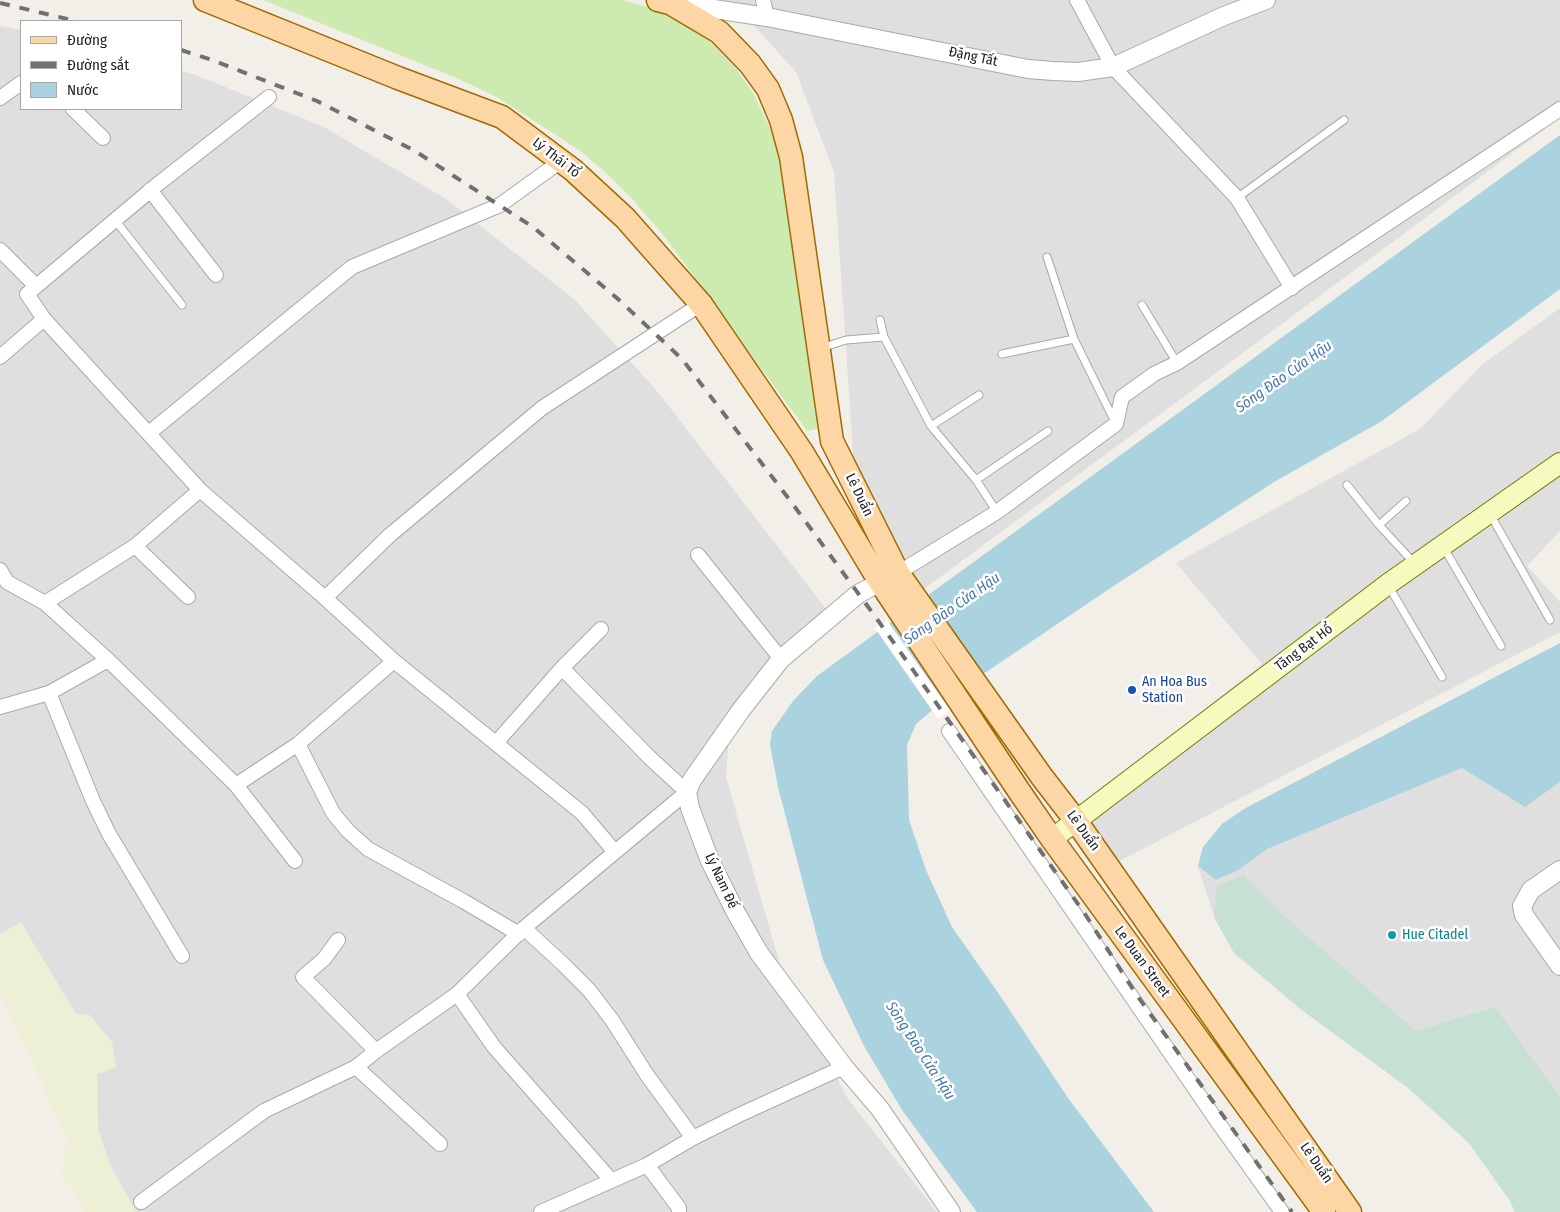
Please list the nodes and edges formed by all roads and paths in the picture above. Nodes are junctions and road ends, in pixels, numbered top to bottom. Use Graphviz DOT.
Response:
graph roads {
  1 [pos="205,0"];
  2 [pos="762,0"];
  3 [pos="1077,0"];
  4 [pos="1266,0"];
  5 [pos="664,1"];
  6 [pos="767,17"];
  7 [pos="1113,67"];
  8 [pos="20,84"];
  9 [pos="269,97"];
  10 [pos="0,98"];
  11 [pos="1560,108"];
  12 [pos="74,110"];
  13 [pos="1344,120"];
  14 [pos="103,138"];
  15 [pos="561,161"];
  16 [pos="150,190"];
  17 [pos="1237,198"];
  18 [pos="115,220"];
  19 [pos="0,250"];
  20 [pos="1047,257"];
  21 [pos="216,274"];
  22 [pos="36,286"];
  23 [pos="1292,288"];
  24 [pos="701,304"];
  25 [pos="182,305"];
  26 [pos="1142,305"];
  27 [pos="44,318"];
  28 [pos="880,320"];
  29 [pos="884,337"];
  30 [pos="1074,339"];
  31 [pos="820,348"];
  32 [pos="1002,354"];
  33 [pos="0,357"];
  34 [pos="1177,363"];
  35 [pos="979,395"];
  36 [pos="1116,424"];
  37 [pos="931,426"];
  38 [pos="1048,431"];
  39 [pos="149,433"];
  40 [pos="832,441"];
  41 [pos="802,452"];
  42 [pos="1560,463"];
  43 [pos="976,480"];
  44 [pos="1347,485"];
  45 [pos="200,490"];
  46 [pos="1406,500"];
  47 [pos="996,512"];
  48 [pos="1490,514"];
  49 [pos="1379,525"];
  50 [pos="135,546"];
  51 [pos="1443,546"];
  52 [pos="698,555"];
  53 [pos="1416,564"];
  54 [pos="0,570"];
  55 [pos="891,582"];
  56 [pos="1388,584"];
  57 [pos="188,597"];
  58 [pos="326,598"];
  59 [pos="45,604"];
  60 [pos="1550,620"];
  61 [pos="601,629"];
  62 [pos="1501,646"];
  63 [pos="781,659"];
  64 [pos="108,660"];
  65 [pos="394,661"];
  66 [pos="562,668"];
  67 [pos="1442,676"];
  68 [pos="50,693"];
  69 [pos="0,707"];
  70 [pos="965,709"];
  71 [pos="948,731"];
  72 [pos="496,743"];
  73 [pos="298,744"];
  74 [pos="236,785"];
  75 [pos="687,792"];
  76 [pos="1076,820"];
  77 [pos="1052,838"];
  78 [pos="615,852"];
  79 [pos="295,861"];
  80 [pos="1560,870"];
  81 [pos="522,931"];
  82 [pos="338,940"];
  83 [pos="182,956"];
  84 [pos="1560,966"];
  85 [pos="457,994"];
  86 [pos="376,1051"];
  87 [pos="356,1067"];
  88 [pos="844,1067"];
  89 [pos="693,1138"];
  90 [pos="440,1144"];
  91 [pos="647,1165"];
  92 [pos="611,1180"];
  93 [pos="141,1202"];
  94 [pos="677,1211"];
  95 [pos="541,1212"];
  96 [pos="951,1212"];
  97 [pos="1282,1212"];
  98 [pos="1324,1212"];
  99 [pos="1350,1212"];
  1 -- 15 [label="main road, Lý Thái Tổ"];
  2 -- 6 [label="street"];
  3 -- 7 [label="street"];
  4 -- 7 [label="street, Đặng Tất"];
  5 -- 6 [label="street, Đặng Tất"];
  5 -- 31 [label="main road"];
  6 -- 7 [label="street, Đặng Tất"];
  7 -- 17 [label="street"];
  8 -- 10 [label="street"];
  9 -- 16 [label="street"];
  11 -- 23 [label="street"];
  12 -- 14 [label="street"];
  13 -- 17 [label="lane"];
  15 -- 24 [label="main road, Lý Thái Tổ"];
  15 -- 39 [label="street"];
  16 -- 18 [label="street"];
  16 -- 21 [label="street"];
  17 -- 23 [label="street"];
  18 -- 22 [label="street"];
  18 -- 25 [label="lane"];
  19 -- 22 [label="street"];
  20 -- 30 [label="lane"];
  22 -- 27 [label="street"];
  23 -- 34 [label="street"];
  24 -- 41 [label="main road, Lý Thái Tổ"];
  24 -- 58 [label="street"];
  26 -- 34 [label="lane"];
  27 -- 33 [label="street"];
  27 -- 39 [label="street"];
  28 -- 29 [label="lane"];
  29 -- 31 [label="lane"];
  29 -- 37 [label="lane"];
  30 -- 32 [label="lane"];
  30 -- 36 [label="lane"];
  31 -- 40 [label="main road"];
  34 -- 36 [label="street"];
  35 -- 37 [label="lane"];
  36 -- 47 [label="street"];
  37 -- 43 [label="lane"];
  38 -- 43 [label="lane"];
  39 -- 45 [label="street"];
  40 -- 41 [label="main road"];
  40 -- 55 [label="main road, Lê Duẩn"];
  41 -- 55 [label="main road, Lê Duẩn"];
  42 -- 48 [label="main road, Tăng Bạt Hổ"];
  43 -- 47 [label="lane"];
  44 -- 49 [label="lane"];
  45 -- 50 [label="street"];
  45 -- 58 [label="street"];
  46 -- 49 [label="lane"];
  47 -- 55 [label="street"];
  48 -- 51 [label="main road, Tăng Bạt Hổ"];
  48 -- 60 [label="lane"];
  49 -- 53 [label="lane"];
  50 -- 57 [label="street"];
  50 -- 59 [label="street"];
  51 -- 53 [label="main road, Tăng Bạt Hổ"];
  51 -- 62 [label="lane"];
  52 -- 63 [label="street"];
  53 -- 56 [label="main road, Tăng Bạt Hổ"];
  54 -- 59 [label="street"];
  55 -- 63 [label="street"];
  55 -- 70 [label="main road, Lê Duẩn"];
  55 -- 76 [label="main road, Lê Duẩn"];
  56 -- 67 [label="lane"];
  56 -- 76 [label="main road, Tăng Bạt Hổ"];
  58 -- 65 [label="street"];
  59 -- 64 [label="street"];
  61 -- 66 [label="street"];
  63 -- 75 [label="street"];
  64 -- 68 [label="street"];
  64 -- 74 [label="street"];
  65 -- 72 [label="street"];
  65 -- 73 [label="street"];
  66 -- 72 [label="street"];
  66 -- 75 [label="street"];
  68 -- 69 [label="street"];
  68 -- 83 [label="street"];
  70 -- 77 [label="main road, Le Duan Street"];
  71 -- 97 [label="street"];
  72 -- 78 [label="street"];
  73 -- 74 [label="street"];
  73 -- 81 [label="street"];
  74 -- 79 [label="street"];
  75 -- 78 [label="street"];
  75 -- 88 [label="street, Lý Nam Đế"];
  76 -- 77 [label="main road, Tăng Bạt Hổ"];
  76 -- 99 [label="main road, Lê Duẩn"];
  77 -- 98 [label="main road, Le Duan Street"];
  78 -- 81 [label="street"];
  80 -- 84 [label="street"];
  81 -- 85 [label="street"];
  81 -- 89 [label="street"];
  82 -- 86 [label="street"];
  85 -- 86 [label="street"];
  85 -- 92 [label="street"];
  86 -- 87 [label="street"];
  87 -- 90 [label="street"];
  87 -- 93 [label="street"];
  88 -- 89 [label="street"];
  88 -- 96 [label="street, Lý Nam Đế"];
  89 -- 91 [label="street"];
  91 -- 92 [label="street"];
  91 -- 94 [label="street"];
  92 -- 95 [label="street"];
}
